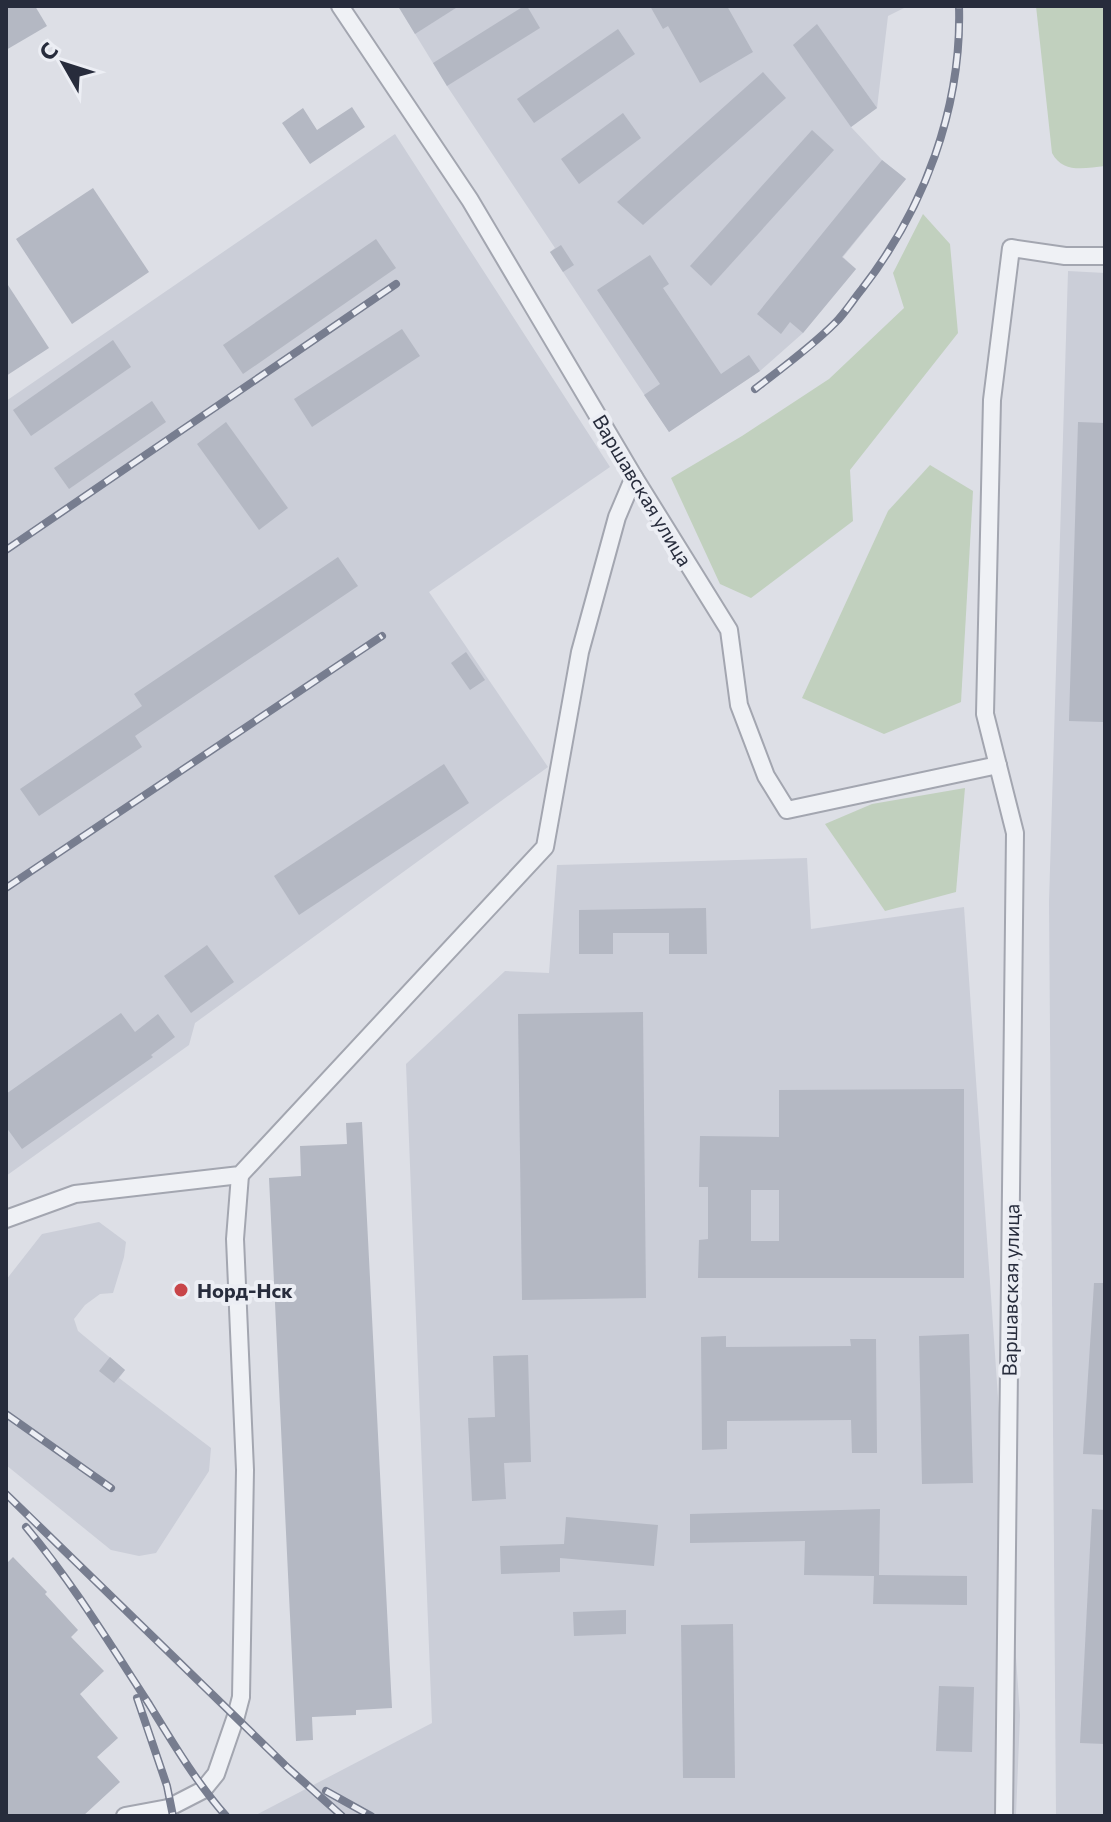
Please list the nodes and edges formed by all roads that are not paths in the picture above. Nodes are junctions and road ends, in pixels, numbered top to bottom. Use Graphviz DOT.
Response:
graph roads {
  1 [pos="340,6"];
  2 [pos="1105,256"];
  3 [pos="634,477"];
  4 [pos="998,765"];
  5 [pos="240,1175"];
  6 [pos="6,1219"];
  7 [pos="125,1816"];
  8 [pos="1004,1816"];
  1 -- 3 [label="street, Варшавская улица"];
  2 -- 4 [label="street, Варшавская улица"];
  3 -- 4 [label="street, Варшавская улица"];
  3 -- 5 [label="street"];
  4 -- 8 [label="street, Варшавская улица"];
  5 -- 6 [label="street"];
  5 -- 7 [label="street"];
}
